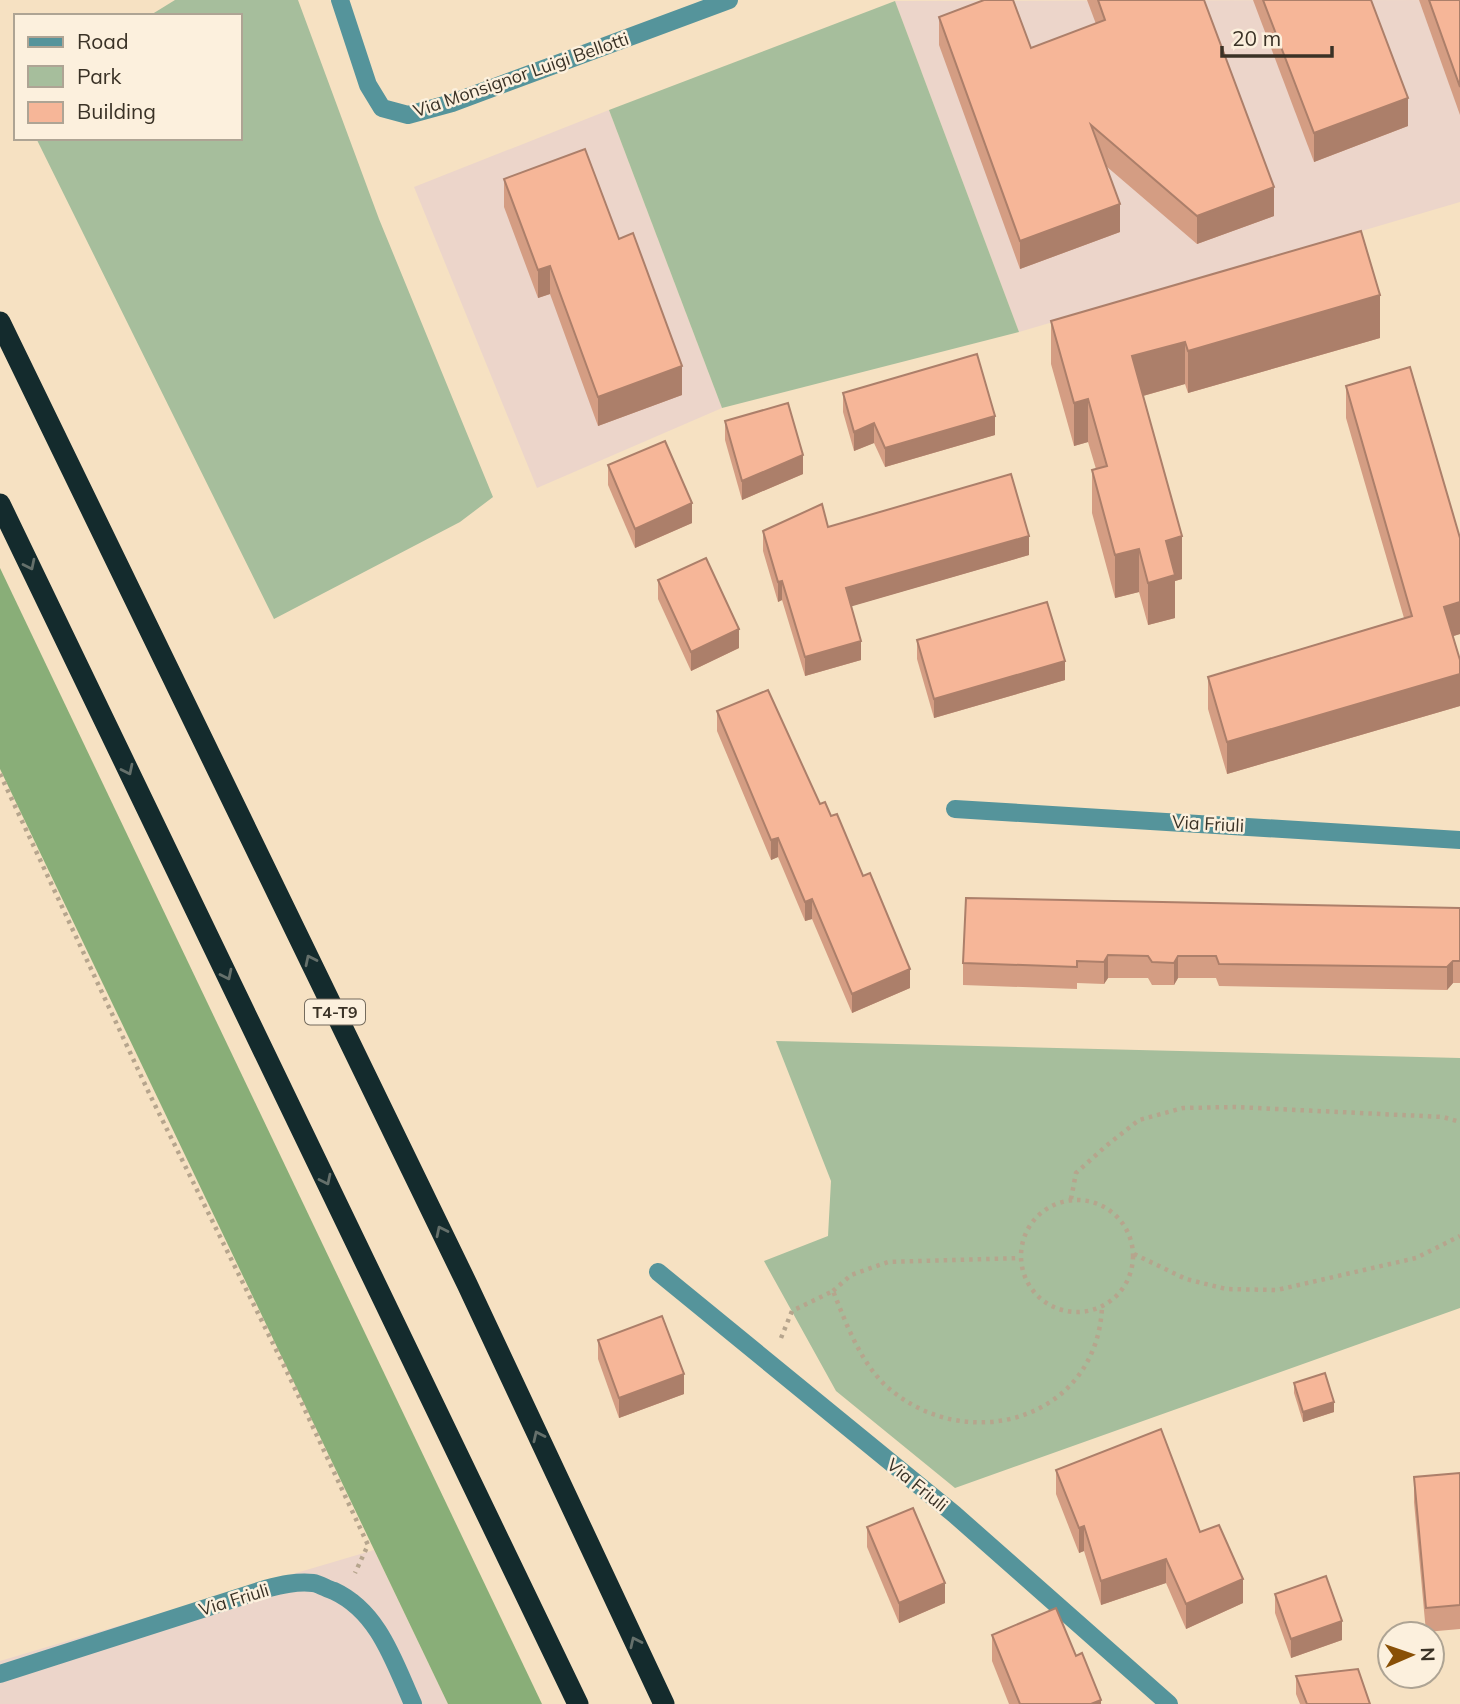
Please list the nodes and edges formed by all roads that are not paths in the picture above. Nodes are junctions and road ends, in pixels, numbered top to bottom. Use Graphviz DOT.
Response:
graph roads {
  1 [pos="340,0"];
  2 [pos="729,0"];
  3 [pos="0,322"];
  4 [pos="0,504"];
  5 [pos="956,809"];
  6 [pos="1460,839"];
  7 [pos="658,1272"];
  8 [pos="0,1674"];
  9 [pos="413,1704"];
  10 [pos="578,1704"];
  11 [pos="664,1704"];
  12 [pos="1169,1704"];
  1 -- 2 [label="street, Via Monsignor Luigi Bellotti"];
  11 -- 3 [label="highway, T4-T9, one-way"];
  4 -- 10 [label="highway, one-way"];
  5 -- 6 [label="street, Via Friuli"];
  7 -- 12 [label="street, Via Friuli"];
  8 -- 9 [label="street, Via Friuli"];
}
